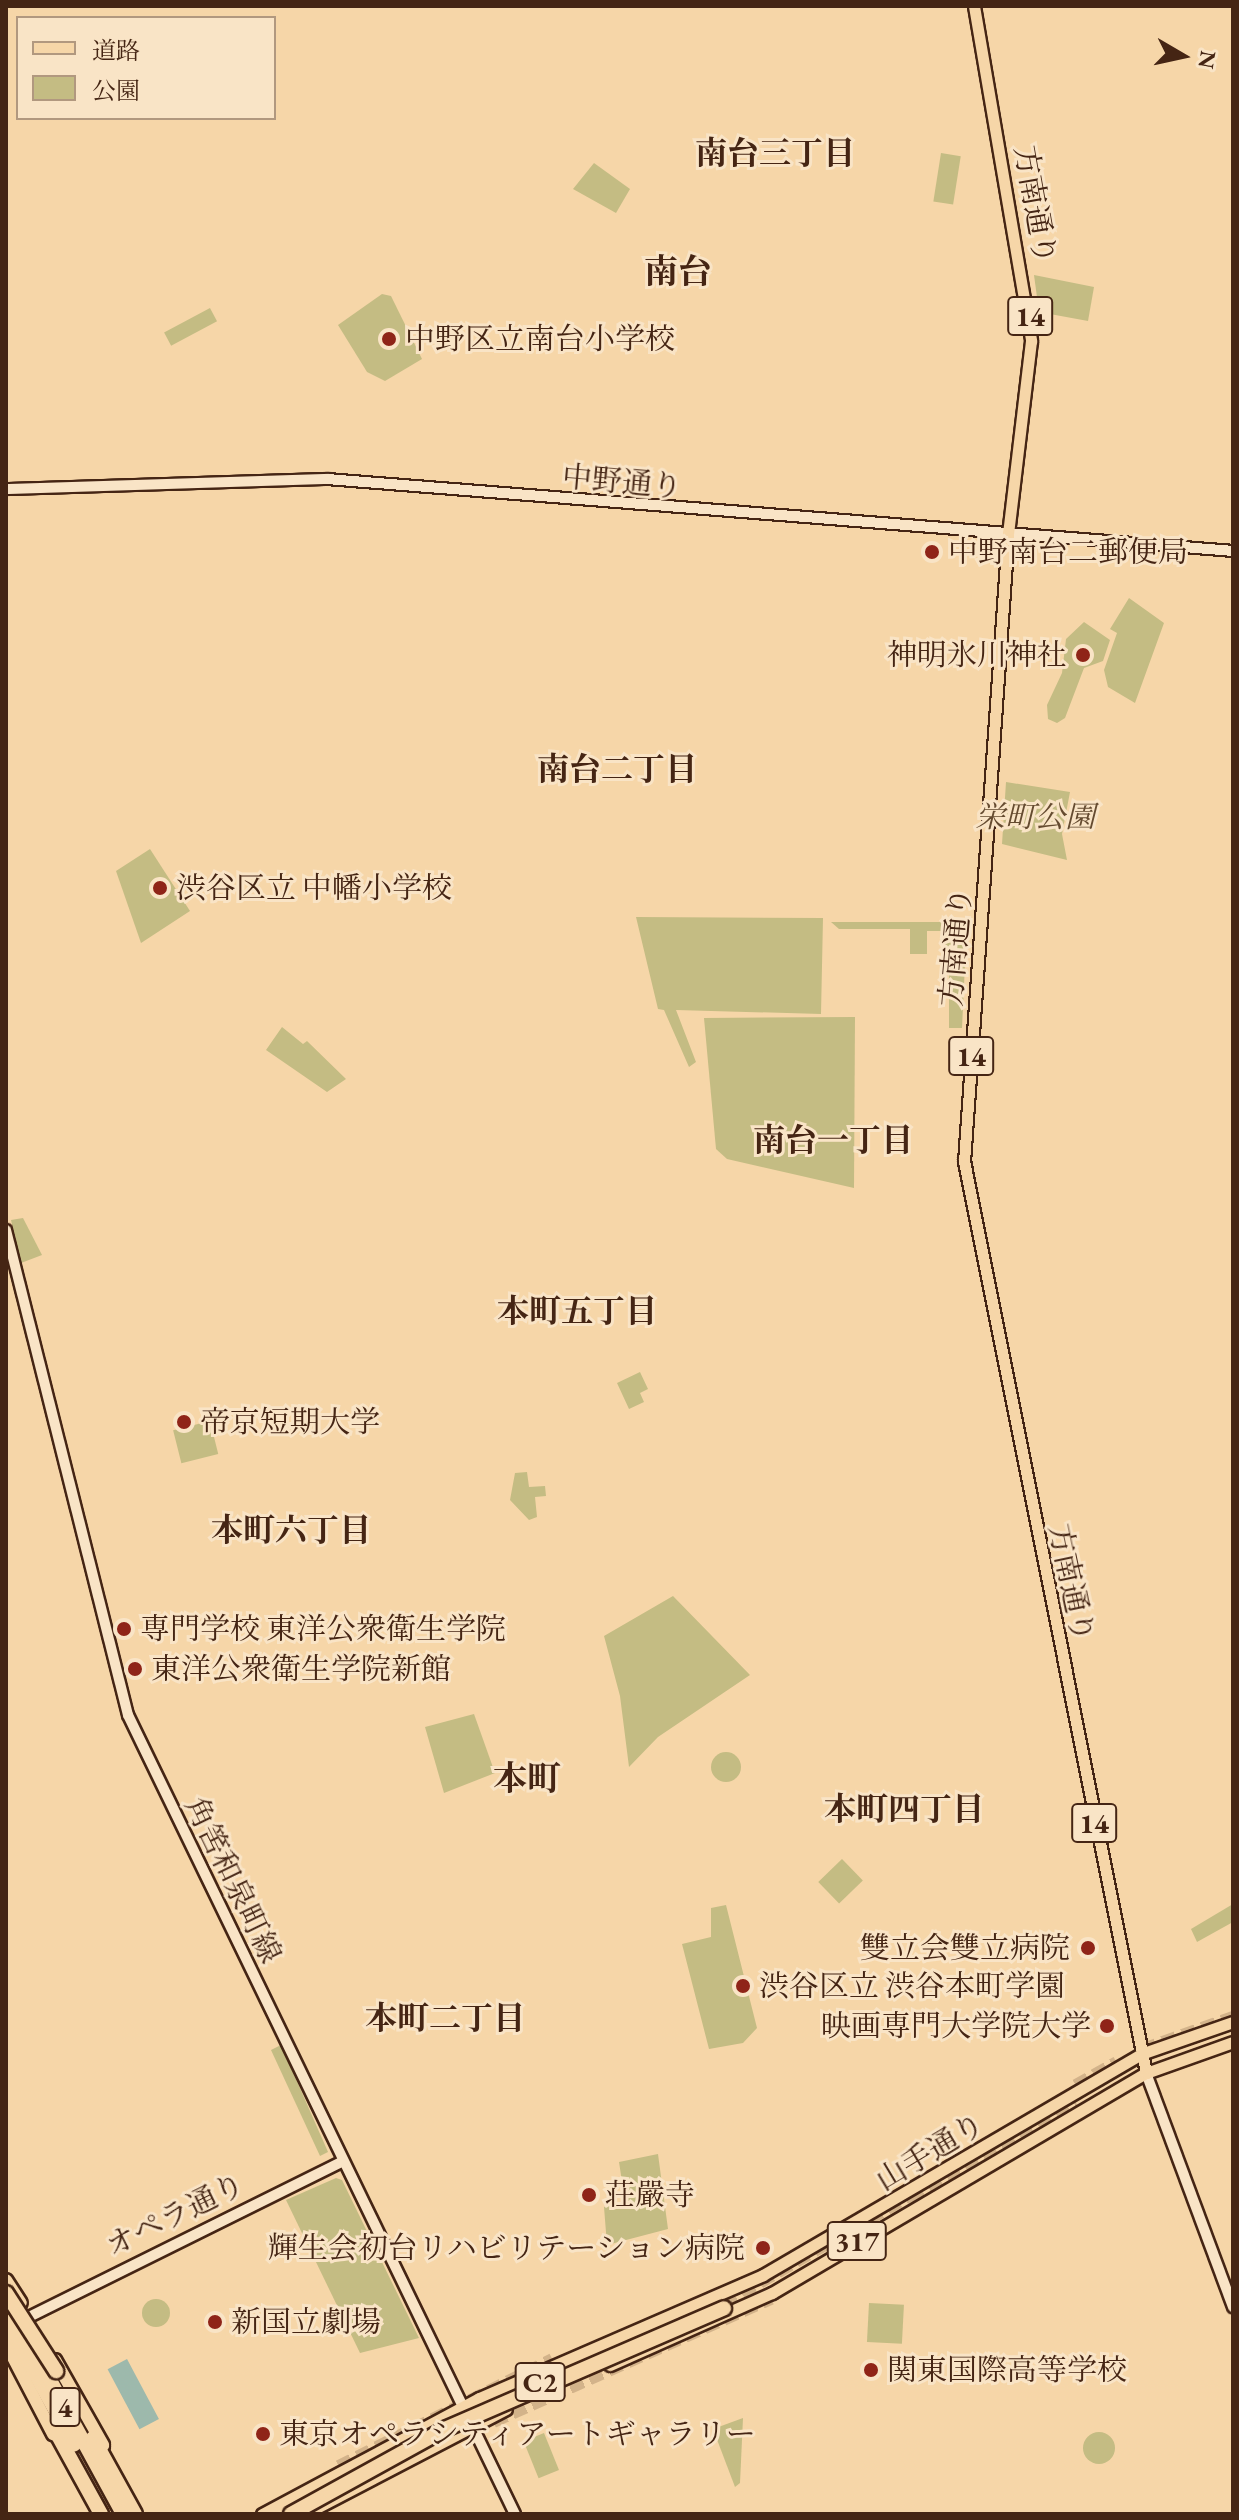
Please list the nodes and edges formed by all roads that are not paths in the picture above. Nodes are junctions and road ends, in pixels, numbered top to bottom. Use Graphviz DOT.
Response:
graph roads {
  1 [pos="974,6"];
  2 [pos="6,489"];
  3 [pos="1008,534"];
  4 [pos="1233,551"];
  5 [pos="6,1230"];
  6 [pos="1233,2022"];
  7 [pos="1233,2042"];
  8 [pos="1141,2054"];
  9 [pos="1146,2073"];
  10 [pos="343,2161"];
  11 [pos="6,2280"];
  12 [pos="6,2286"];
  13 [pos="6,2293"];
  14 [pos="6,2300"];
  15 [pos="1233,2307"];
  16 [pos="29,2317"];
  17 [pos="6,2321"];
  18 [pos="6,2336"];
  19 [pos="6,2344"];
  20 [pos="463,2407"];
  21 [pos="473,2426"];
  22 [pos="128,2508"];
  23 [pos="103,2513"];
  24 [pos="141,2514"];
  25 [pos="262,2514"];
  26 [pos="279,2514"];
  27 [pos="291,2514"];
  28 [pos="305,2514"];
  29 [pos="515,2514"];
  1 -- 3 [label="main road, 方南通り / 14"];
  2 -- 3 [label="main road, 中野通り"];
  3 -- 4 [label="main road, 中野通り"];
  3 -- 8 [label="main road, 方南通り / 14"];
  5 -- 10 [label="main road, 角筈和泉町線"];
  6 -- 8 [label="main road, 山手通り / 317"];
  7 -- 9 [label="main road, 山手通り / 317"];
  8 -- 9 [label="main road, 方南通り / 14"];
  8 -- 20 [label="main road, 山手通り / 317"];
  9 -- 15 [label="main road"];
  9 -- 21 [label="main road, 山手通り / 317"];
  10 -- 16 [label="main road, オペラ通り"];
  10 -- 20 [label="main road, 角筈和泉町線"];
  11 -- 16 [label="highway"];
  12 -- 22 [label="highway"];
  13 -- 22 [label="highway, bridge"];
  14 -- 22 [label="highway, 4, bridge"];
  16 -- 24 [label="highway"];
  17 -- 23 [label="highway, 4"];
  18 -- 23 [label="highway"];
  19 -- 23 [label="highway"];
  20 -- 21 [label="main road, 角筈和泉町線"];
  20 -- 25 [label="main road, 山手通り / 317"];
  21 -- 28 [label="main road, 山手通り / 317"];
  21 -- 29 [label="main road, 角筈和泉町線"];
  26 -- 27 [label="highway, C2, bridge"];
}
